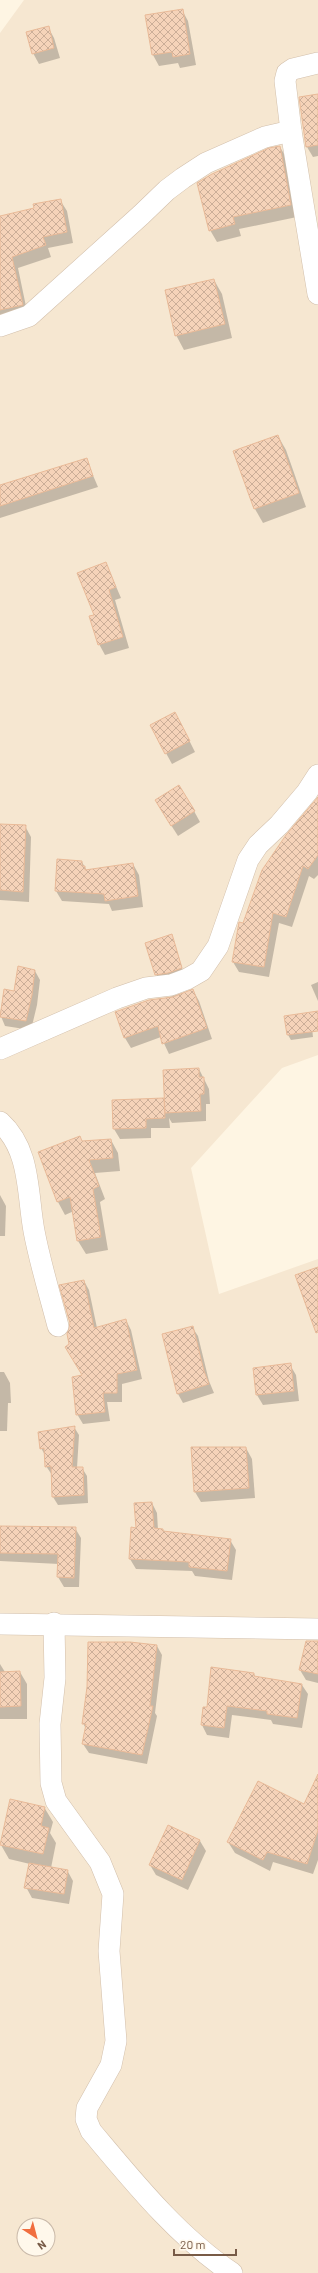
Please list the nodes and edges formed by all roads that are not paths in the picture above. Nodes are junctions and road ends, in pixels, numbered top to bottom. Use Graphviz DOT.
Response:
graph roads {
  1 [pos="318,63"];
  2 [pos="291,131"];
  3 [pos="318,294"];
  4 [pos="0,326"];
  5 [pos="318,775"];
  6 [pos="0,1049"];
  7 [pos="0,1122"];
  8 [pos="58,1326"];
  9 [pos="54,1623"];
  10 [pos="0,1624"];
  11 [pos="318,1628"];
  12 [pos="232,2273"];
  1 -- 2 [label="street"];
  2 -- 3 [label="street"];
  2 -- 4 [label="street"];
  5 -- 6 [label="street"];
  7 -- 8 [label="street"];
  9 -- 10 [label="street"];
  9 -- 11 [label="street"];
  9 -- 12 [label="street"];
}
